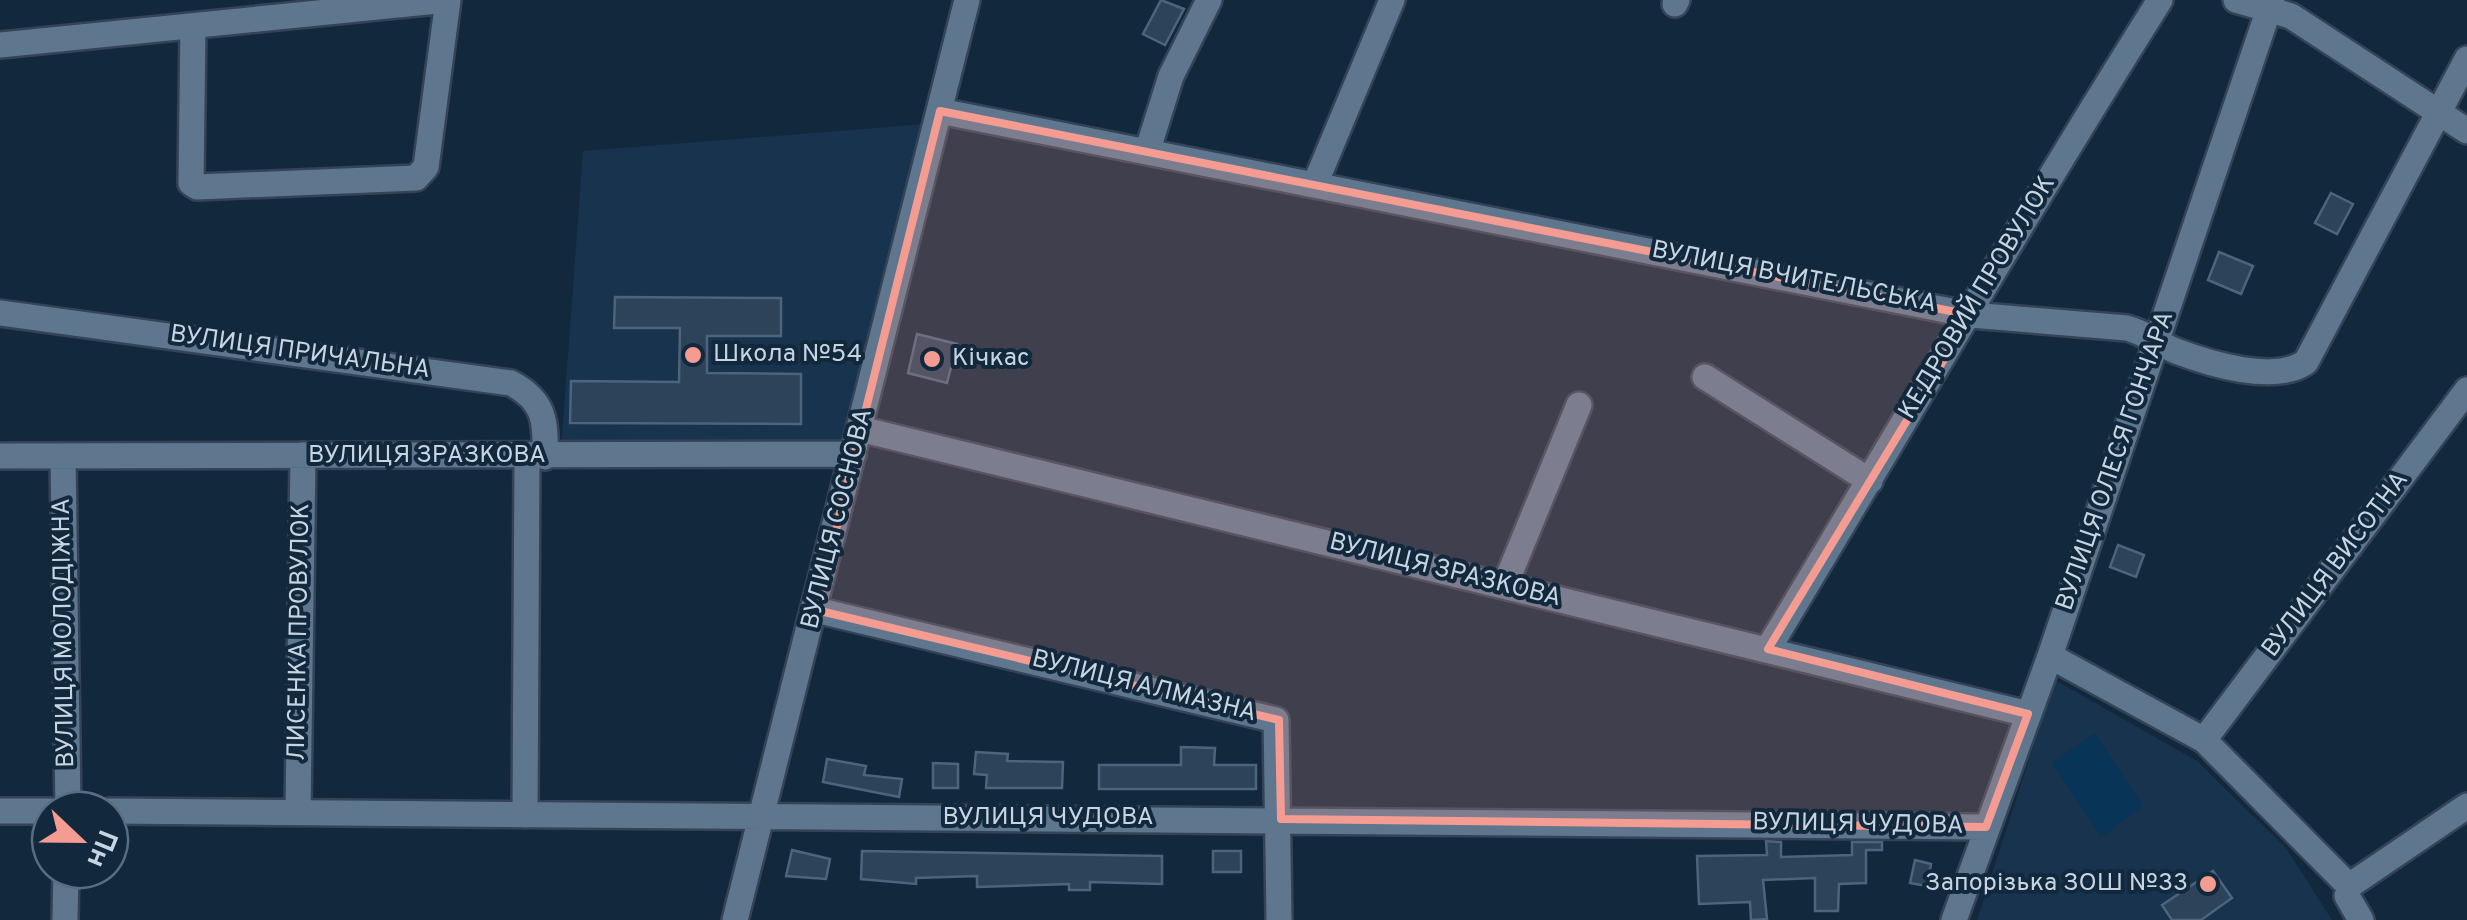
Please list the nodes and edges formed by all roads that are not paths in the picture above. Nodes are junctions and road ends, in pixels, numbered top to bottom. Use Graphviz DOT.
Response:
graph roads {
  1 [pos="447,0"];
  2 [pos="967,0"];
  3 [pos="1209,0"];
  4 [pos="1392,0"];
  5 [pos="2160,0"];
  6 [pos="2236,0"];
  7 [pos="2270,6"];
  8 [pos="193,26"];
  9 [pos="0,45"];
  10 [pos="2467,60"];
  11 [pos="940,110"];
  12 [pos="2438,114"];
  13 [pos="2467,131"];
  14 [pos="1148,149"];
  15 [pos="1315,184"];
  16 [pos="0,313"];
  17 [pos="1971,314"];
  18 [pos="2157,338"];
  19 [pos="1705,377"];
  20 [pos="2467,390"];
  21 [pos="1579,405"];
  22 [pos="857,442"];
  23 [pos="303,455"];
  24 [pos="0,456"];
  25 [pos="63,456"];
  26 [pos="536,457"];
  27 [pos="1870,481"];
  28 [pos="1505,585"];
  29 [pos="816,610"];
  30 [pos="1768,649"];
  31 [pos="2050,656"];
  32 [pos="2028,714"];
  33 [pos="2204,740"];
  34 [pos="68,790"];
  35 [pos="2467,806"];
  36 [pos="298,810"];
  37 [pos="0,811"];
  38 [pos="30,811"];
  39 [pos="130,811"];
  40 [pos="764,814"];
  41 [pos="525,815"];
  42 [pos="1280,819"];
  43 [pos="1986,827"];
  44 [pos="2349,886"];
  45 [pos="65,890"];
  46 [pos="64,920"];
  47 [pos="735,920"];
  48 [pos="1279,920"];
  49 [pos="1954,920"];
  50 [pos="2361,920"];
  1 -- 8 [label="street"];
  1 -- 8 [label="street"];
  2 -- 11 [label="street, ВУЛИЦЯ СОСНОВА"];
  3 -- 14 [label="street"];
  4 -- 15 [label="street"];
  5 -- 17 [label="street, КЕДРОВИЙ ПРОВУЛОК"];
  6 -- 7 [label="street"];
  7 -- 12 [label="street"];
  7 -- 18 [label="street, ВУЛИЦЯ ОЛЕСЯ ГОНЧАРА"];
  8 -- 9 [label="street"];
  10 -- 12 [label="street, ВУЛИЦЯ ВЧИТЕЛЬСЬКА"];
  11 -- 14 [label="street, ВУЛИЦЯ ВЧИТЕЛЬСЬКА"];
  11 -- 22 [label="street, ВУЛИЦЯ СОСНОВА"];
  12 -- 13 [label="street"];
  12 -- 18 [label="street, ВУЛИЦЯ ВЧИТЕЛЬСЬКА"];
  14 -- 15 [label="street, ВУЛИЦЯ ВЧИТЕЛЬСЬКА"];
  15 -- 17 [label="street, ВУЛИЦЯ ВЧИТЕЛЬСЬКА"];
  16 -- 26 [label="street, ВУЛИЦЯ ПРИЧАЛЬНА"];
  17 -- 18 [label="street, ВУЛИЦЯ ВЧИТЕЛЬСЬКА"];
  17 -- 27 [label="street, КЕДРОВИЙ ПРОВУЛОК"];
  18 -- 31 [label="street, ВУЛИЦЯ ОЛЕСЯ ГОНЧАРА"];
  19 -- 27 [label="street"];
  20 -- 33 [label="street, ВУЛИЦЯ ВИСОТНА"];
  21 -- 28 [label="street"];
  22 -- 26 [label="street, ВУЛИЦЯ ЗРАЗКОВА"];
  22 -- 28 [label="street, ВУЛИЦЯ ЗРАЗКОВА"];
  22 -- 29 [label="street, ВУЛИЦЯ СОСНОВА"];
  23 -- 25 [label="street, ВУЛИЦЯ ЗРАЗКОВА"];
  23 -- 26 [label="street, ВУЛИЦЯ ЗРАЗКОВА"];
  23 -- 36 [label="street, ЛИСЕНКА ПРОВУЛОК"];
  24 -- 25 [label="street, ВУЛИЦЯ ЗРАЗКОВА"];
  25 -- 34 [label="street, ВУЛИЦЯ МОЛОДІЖНА"];
  26 -- 41 [label="street, ВУЛИЦЯ ПРИЧАЛЬНА"];
  27 -- 30 [label="street, КЕДРОВИЙ ПРОВУЛОК"];
  28 -- 30 [label="street, ВУЛИЦЯ ЗРАЗКОВА"];
  29 -- 40 [label="street, ВУЛИЦЯ СОСНОВА"];
  29 -- 42 [label="street, ВУЛИЦЯ АЛМАЗНА"];
  30 -- 32 [label="street, ВУЛИЦЯ ЗРАЗКОВА"];
  31 -- 32 [label="street, ВУЛИЦЯ ОЛЕСЯ ГОНЧАРА"];
  31 -- 33 [label="street"];
  32 -- 43 [label="street, ВУЛИЦЯ ОЛЕСЯ ГОНЧАРА"];
  33 -- 44 [label="street"];
  35 -- 44 [label="street"];
  36 -- 39 [label="street, ВУЛИЦЯ ЧУДОВА"];
  36 -- 41 [label="street, ВУЛИЦЯ ЧУДОВА"];
  37 -- 38 [label="street"];
  40 -- 41 [label="street, ВУЛИЦЯ ЧУДОВА"];
  40 -- 42 [label="street, ВУЛИЦЯ ЧУДОВА"];
  40 -- 47 [label="street, ВУЛИЦЯ СОСНОВА"];
  42 -- 43 [label="street, ВУЛИЦЯ ЧУДОВА"];
  42 -- 48 [label="street, ВУЛИЦЯ АЛМАЗНА"];
  43 -- 49 [label="street, ВУЛИЦЯ ОЛЕСЯ ГОНЧАРА"];
  44 -- 50 [label="street"];
  45 -- 46 [label="street"];
}
